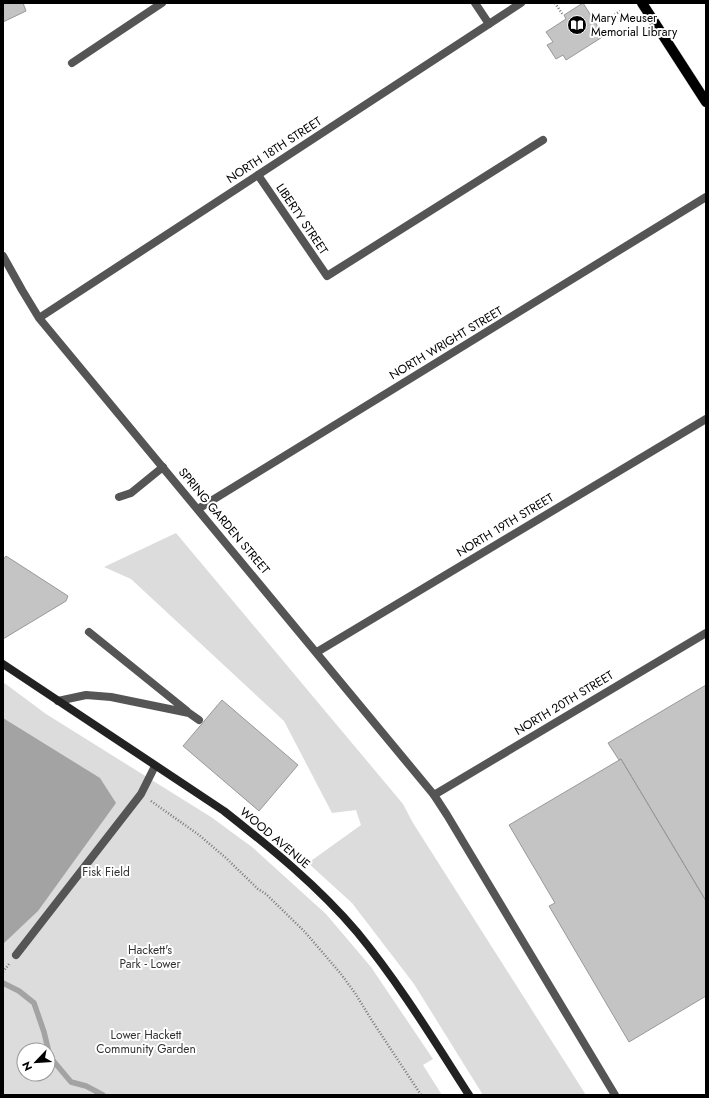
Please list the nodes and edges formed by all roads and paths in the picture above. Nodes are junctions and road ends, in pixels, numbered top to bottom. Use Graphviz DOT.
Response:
graph roads {
  1 [pos="162,3"];
  2 [pos="475,3"];
  3 [pos="521,3"];
  4 [pos="555,3"];
  5 [pos="642,3"];
  6 [pos="620,11"];
  7 [pos="563,15"];
  8 [pos="605,22"];
  9 [pos="489,24"];
  10 [pos="72,63"];
  11 [pos="706,102"];
  12 [pos="543,140"];
  13 [pos="258,175"];
  14 [pos="706,197"];
  15 [pos="3,256"];
  16 [pos="39,318"];
  17 [pos="706,419"];
  18 [pos="163,467"];
  19 [pos="119,497"];
  20 [pos="198,509"];
  21 [pos="89,632"];
  22 [pos="706,633"];
  23 [pos="317,652"];
  24 [pos="3,664"];
  25 [pos="58,701"];
  26 [pos="189,713"];
  27 [pos="199,720"];
  28 [pos="155,766"];
  29 [pos="141,794"];
  30 [pos="434,795"];
  31 [pos="16,955"];
  32 [pos="420,1095"];
  33 [pos="469,1095"];
  34 [pos="615,1095"];
  1 -- 10 [label="street"];
  2 -- 9 [label="street"];
  3 -- 9 [label="street, NORTH 18TH STREET"];
  4 -- 7 [label="path"];
  5 -- 11 [label="main road"];
  6 -- 8 [label="path"];
  9 -- 13 [label="street, NORTH 18TH STREET"];
  12 -- 13 [label="street, LIBERTY STREET"];
  13 -- 16 [label="street, NORTH 18TH STREET"];
  14 -- 20 [label="street, NORTH WRIGHT STREET"];
  15 -- 16 [label="street, SPRING GARDEN STREET"];
  16 -- 18 [label="street, SPRING GARDEN STREET"];
  17 -- 23 [label="street, NORTH 19TH STREET"];
  18 -- 19 [label="street"];
  18 -- 20 [label="street, SPRING GARDEN STREET"];
  20 -- 23 [label="street, SPRING GARDEN STREET"];
  21 -- 26 [label="street"];
  22 -- 30 [label="street, NORTH 20TH STREET"];
  23 -- 30 [label="street, SPRING GARDEN STREET"];
  24 -- 25 [label="main road, WOOD AVENUE"];
  25 -- 26 [label="street"];
  25 -- 28 [label="main road, WOOD AVENUE"];
  26 -- 27 [label="street"];
  28 -- 29 [label="street"];
  28 -- 33 [label="main road, WOOD AVENUE"];
  29 -- 31 [label="street"];
  29 -- 32 [label="path"];
  30 -- 34 [label="street, SPRING GARDEN STREET"];
}
